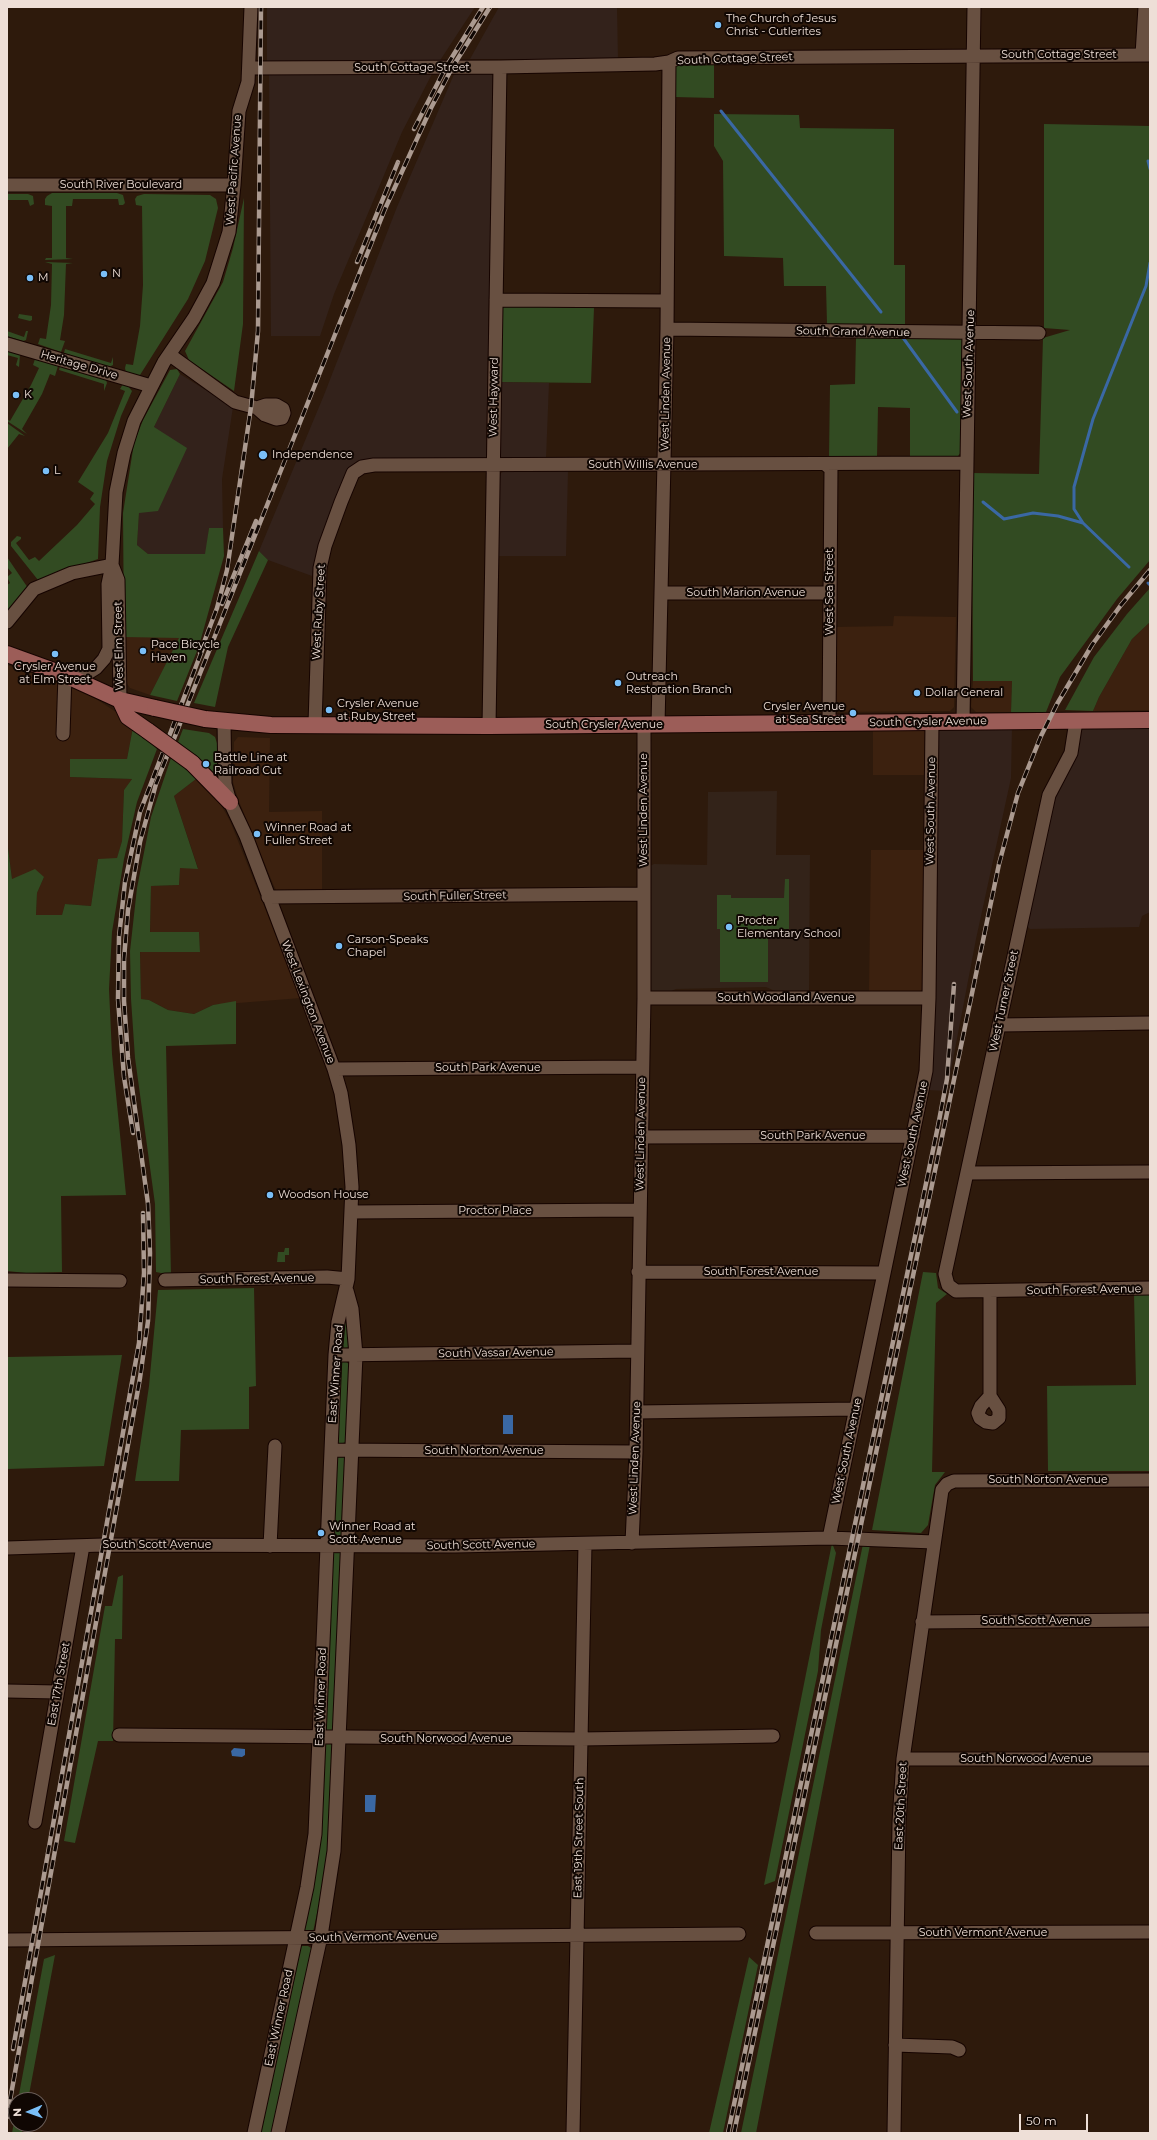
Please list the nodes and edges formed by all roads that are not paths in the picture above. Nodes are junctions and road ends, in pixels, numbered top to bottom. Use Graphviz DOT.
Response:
graph roads {
  1 [pos="251,7"];
  2 [pos="974,7"];
  3 [pos="1145,7"];
  4 [pos="1146,55"];
  5 [pos="973,56"];
  6 [pos="669,62"];
  7 [pos="249,68"];
  8 [pos="500,68"];
  9 [pos="7,185"];
  10 [pos="234,185"];
  11 [pos="496,300"];
  12 [pos="667,301"];
  13 [pos="667,329"];
  14 [pos="971,333"];
  15 [pos="1038,333"];
  16 [pos="7,344"];
  17 [pos="170,355"];
  18 [pos="151,386"];
  19 [pos="257,408"];
  20 [pos="967,463"];
  21 [pos="825,464"];
  22 [pos="665,465"];
  23 [pos="493,466"];
  24 [pos="341,502"];
  25 [pos="112,565"];
  26 [pos="661,593"];
  27 [pos="830,593"];
  28 [pos="7,622"];
  29 [pos="109,649"];
  30 [pos="7,654"];
  31 [pos="69,676"];
  32 [pos="120,700"];
  33 [pos="1150,720"];
  34 [pos="963,721"];
  35 [pos="1076,721"];
  36 [pos="224,722"];
  37 [pos="932,722"];
  38 [pos="830,723"];
  39 [pos="315,724"];
  40 [pos="489,726"];
  41 [pos="651,726"];
  42 [pos="63,734"];
  43 [pos="230,802"];
  44 [pos="643,894"];
  45 [pos="268,898"];
  46 [pos="644,998"];
  47 [pos="929,998"];
  48 [pos="1150,1023"];
  49 [pos="999,1025"];
  50 [pos="642,1067"];
  51 [pos="334,1069"];
  52 [pos="912,1136"];
  53 [pos="641,1137"];
  54 [pos="1150,1172"];
  55 [pos="967,1173"];
  56 [pos="639,1210"];
  57 [pos="352,1212"];
  58 [pos="638,1272"];
  59 [pos="884,1273"];
  60 [pos="7,1280"];
  61 [pos="165,1280"];
  62 [pos="120,1281"];
  63 [pos="348,1285"];
  64 [pos="948,1285"];
  65 [pos="1150,1288"];
  66 [pos="990,1291"];
  67 [pos="637,1351"];
  68 [pos="335,1355"];
  69 [pos="356,1355"];
  70 [pos="990,1396"];
  71 [pos="856,1409"];
  72 [pos="637,1412"];
  73 [pos="276,1446"];
  74 [pos="331,1450"];
  75 [pos="352,1450"];
  76 [pos="636,1452"];
  77 [pos="1150,1480"];
  78 [pos="947,1484"];
  79 [pos="829,1538"];
  80 [pos="934,1542"];
  81 [pos="632,1543"];
  82 [pos="585,1544"];
  83 [pos="83,1546"];
  84 [pos="270,1546"];
  85 [pos="327,1546"];
  86 [pos="348,1546"];
  87 [pos="7,1548"];
  88 [pos="1150,1620"];
  89 [pos="922,1622"];
  90 [pos="7,1691"];
  91 [pos="57,1692"];
  92 [pos="119,1736"];
  93 [pos="319,1736"];
  94 [pos="773,1736"];
  95 [pos="340,1738"];
  96 [pos="581,1739"];
  97 [pos="903,1759"];
  98 [pos="1150,1759"];
  99 [pos="35,1822"];
  100 [pos="1150,1932"];
  101 [pos="816,1933"];
  102 [pos="898,1933"];
  103 [pos="577,1934"];
  104 [pos="739,1934"];
  105 [pos="321,1936"];
  106 [pos="296,1938"];
  107 [pos="7,1940"];
  108 [pos="895,2045"];
  109 [pos="959,2050"];
  110 [pos="254,2133"];
  111 [pos="278,2133"];
  112 [pos="573,2133"];
  113 [pos="894,2133"];
  1 -- 7 [label="street, West Pacific Avenue"];
  2 -- 5 [label="street, West South Avenue"];
  3 -- 4 [label="street"];
  4 -- 5 [label="street, South Cottage Street"];
  5 -- 6 [label="street, South Cottage Street"];
  5 -- 14 [label="street, West South Avenue"];
  6 -- 8 [label="street, South Cottage Street"];
  6 -- 12 [label="street, West Linden Avenue"];
  7 -- 8 [label="street, South Cottage Street"];
  7 -- 10 [label="street, West Pacific Avenue"];
  8 -- 11 [label="street, West Hayward"];
  9 -- 10 [label="street, South River Boulevard"];
  10 -- 17 [label="street, West Pacific Avenue"];
  11 -- 12 [label="street"];
  11 -- 23 [label="street, West Hayward"];
  12 -- 13 [label="street, West Linden Avenue"];
  13 -- 14 [label="street, South Grand Avenue"];
  13 -- 22 [label="street, West Linden Avenue"];
  14 -- 15 [label="street, South Grand Avenue"];
  14 -- 20 [label="street, West South Avenue"];
  16 -- 18 [label="street, Heritage Drive"];
  17 -- 18 [label="street, West Pacific Avenue"];
  17 -- 19 [label="street"];
  18 -- 25 [label="street, West Elm Street"];
  20 -- 21 [label="street, South Willis Avenue"];
  20 -- 34 [label="street, West South Avenue"];
  21 -- 22 [label="street, South Willis Avenue"];
  21 -- 27 [label="street, West Sea Street"];
  22 -- 23 [label="street, South Willis Avenue"];
  22 -- 26 [label="street, West Linden Avenue"];
  23 -- 24 [label="street, South Willis Avenue"];
  23 -- 40 [label="street, West Hayward"];
  24 -- 39 [label="street, West Ruby Street"];
  25 -- 28 [label="street"];
  25 -- 29 [label="street, West Elm Street"];
  25 -- 32 [label="street, West Elm Street"];
  26 -- 27 [label="street, South Marion Avenue"];
  26 -- 41 [label="street, West Linden Avenue"];
  27 -- 38 [label="street, West Sea Street"];
  29 -- 31 [label="street, West Elm Street"];
  29 -- 32 [label="street, West Elm Street"];
  30 -- 31 [label="main road"];
  31 -- 32 [label="main road, South Crysler Avenue"];
  31 -- 42 [label="street"];
  32 -- 36 [label="main road, South Crysler Avenue, bridge"];
  32 -- 43 [label="main road, bridge"];
  33 -- 35 [label="main road, South Crysler Avenue"];
  34 -- 35 [label="main road, South Crysler Avenue"];
  34 -- 37 [label="main road, South Crysler Avenue"];
  35 -- 49 [label="street, West Turner Street"];
  36 -- 39 [label="main road, South Crysler Avenue"];
  36 -- 43 [label="street, West Lexington Avenue"];
  37 -- 38 [label="main road, South Crysler Avenue"];
  37 -- 47 [label="street, West South Avenue"];
  38 -- 41 [label="main road, South Crysler Avenue"];
  39 -- 40 [label="main road, South Crysler Avenue"];
  40 -- 41 [label="main road, South Crysler Avenue"];
  41 -- 44 [label="street, West Linden Avenue"];
  43 -- 45 [label="street, West Lexington Avenue"];
  44 -- 45 [label="street, South Fuller Street"];
  44 -- 46 [label="street, West Linden Avenue"];
  45 -- 51 [label="street, West Lexington Avenue"];
  46 -- 47 [label="street, South Woodland Avenue"];
  46 -- 50 [label="street, West Linden Avenue"];
  47 -- 52 [label="street, West South Avenue"];
  48 -- 49 [label="street"];
  49 -- 55 [label="street, West Turner Street"];
  50 -- 51 [label="street, South Park Avenue"];
  50 -- 53 [label="street, West Linden Avenue"];
  51 -- 57 [label="street, West Lexington Avenue"];
  52 -- 53 [label="street, South Park Avenue"];
  52 -- 59 [label="street, West South Avenue"];
  53 -- 56 [label="street, West Linden Avenue"];
  54 -- 55 [label="street"];
  55 -- 64 [label="street, West Turner Street"];
  56 -- 57 [label="street, Proctor Place"];
  56 -- 58 [label="street, West Linden Avenue"];
  57 -- 63 [label="street, West Lexington Avenue"];
  58 -- 59 [label="street, South Forest Avenue"];
  58 -- 67 [label="street, West Linden Avenue"];
  59 -- 71 [label="street, West South Avenue"];
  60 -- 62 [label="street"];
  61 -- 63 [label="street, South Forest Avenue"];
  63 -- 68 [label="street, East Winner Road"];
  63 -- 69 [label="street, East Winner Road"];
  64 -- 66 [label="street, South Forest Avenue"];
  65 -- 66 [label="street, South Forest Avenue"];
  66 -- 70 [label="street"];
  67 -- 69 [label="street, South Vassar Avenue"];
  67 -- 72 [label="street, West Linden Avenue"];
  68 -- 69 [label="street, South Vassar Avenue"];
  68 -- 74 [label="street, East Winner Road"];
  69 -- 75 [label="street, East Winner Road"];
  71 -- 72 [label="street"];
  71 -- 79 [label="street, West South Avenue"];
  72 -- 76 [label="street, West Linden Avenue"];
  73 -- 84 [label="street"];
  74 -- 75 [label="street, South Norton Avenue"];
  74 -- 85 [label="street, East Winner Road"];
  75 -- 76 [label="street, South Norton Avenue"];
  75 -- 86 [label="street, East Winner Road"];
  76 -- 81 [label="street, West Linden Avenue"];
  77 -- 78 [label="street, South Norton Avenue"];
  78 -- 80 [label="street, East 20th Street"];
  79 -- 80 [label="street, South Scott Avenue"];
  79 -- 81 [label="street, South Scott Avenue"];
  80 -- 89 [label="street, East 20th Street"];
  81 -- 82 [label="street, South Scott Avenue"];
  82 -- 86 [label="street, South Scott Avenue"];
  82 -- 96 [label="street, East 19th Street South"];
  83 -- 84 [label="street, South Scott Avenue"];
  83 -- 87 [label="street, South Scott Avenue"];
  83 -- 91 [label="street, East 17th Street"];
  84 -- 85 [label="street, South Scott Avenue"];
  85 -- 86 [label="street, South Scott Avenue"];
  85 -- 93 [label="street, East Winner Road"];
  86 -- 95 [label="street, East Winner Road"];
  88 -- 89 [label="street, South Scott Avenue"];
  89 -- 97 [label="street, East 20th Street"];
  90 -- 91 [label="street"];
  91 -- 99 [label="street, East 17th Street"];
  92 -- 93 [label="street, South Norwood Avenue"];
  93 -- 95 [label="street, South Norwood Avenue"];
  93 -- 106 [label="street, East Winner Road"];
  94 -- 96 [label="street, South Norwood Avenue"];
  95 -- 96 [label="street, South Norwood Avenue"];
  95 -- 105 [label="street, East Winner Road"];
  96 -- 103 [label="street, East 19th Street South"];
  97 -- 98 [label="street, South Norwood Avenue"];
  97 -- 102 [label="street, East 20th Street"];
  100 -- 102 [label="street, South Vermont Avenue"];
  101 -- 102 [label="street, South Vermont Avenue"];
  102 -- 108 [label="street, East 20th Street"];
  103 -- 104 [label="street, South Vermont Avenue"];
  103 -- 105 [label="street, South Vermont Avenue"];
  103 -- 112 [label="street, East 19th Street South"];
  105 -- 106 [label="street, South Vermont Avenue"];
  105 -- 111 [label="street, East Winner Road"];
  106 -- 107 [label="street, South Vermont Avenue"];
  106 -- 110 [label="street, East Winner Road"];
  108 -- 109 [label="street"];
  108 -- 113 [label="street, East 20th Street"];
}
